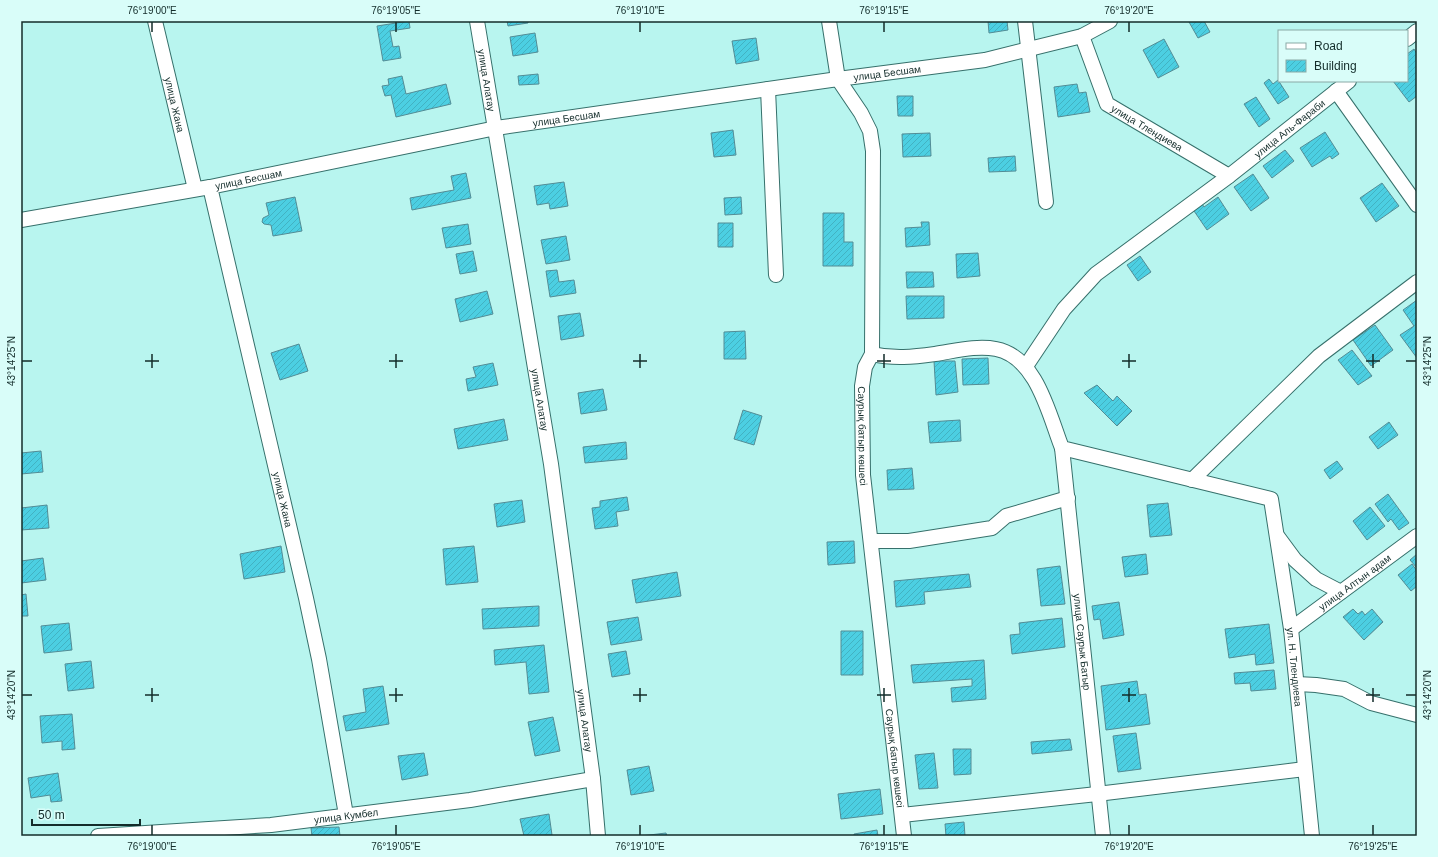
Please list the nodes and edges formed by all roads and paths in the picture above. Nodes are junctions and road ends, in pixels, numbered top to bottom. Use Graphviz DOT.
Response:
graph roads {
  1 [pos="155,21"];
  2 [pos="477,21"];
  3 [pos="829,21"];
  4 [pos="1025,21"];
  5 [pos="1110,21"];
  6 [pos="1417,31"];
  7 [pos="1082,36"];
  8 [pos="1408,38"];
  9 [pos="1029,49"];
  10 [pos="838,78"];
  11 [pos="1348,82"];
  12 [pos="768,89"];
  13 [pos="1336,91"];
  14 [pos="496,128"];
  15 [pos="1229,176"];
  16 [pos="210,187"];
  17 [pos="195,189"];
  18 [pos="1046,202"];
  19 [pos="1417,205"];
  20 [pos="21,220"];
  21 [pos="776,275"];
  22 [pos="1417,282"];
  23 [pos="872,354"];
  24 [pos="1026,366"];
  25 [pos="1062,448"];
  26 [pos="1192,480"];
  27 [pos="1068,498"];
  28 [pos="1277,536"];
  29 [pos="1417,536"];
  30 [pos="871,541"];
  31 [pos="1342,592"];
  32 [pos="1291,629"];
  33 [pos="1297,684"];
  34 [pos="1417,715"];
  35 [pos="1305,769"];
  36 [pos="593,779"];
  37 [pos="1097,794"];
  38 [pos="346,815"];
  39 [pos="902,815"];
  40 [pos="98,836"];
  41 [pos="598,836"];
  42 [pos="904,836"];
  43 [pos="1103,836"];
  44 [pos="1312,836"];
  1 -- 17 [label="street, улица Жана"];
  2 -- 14 [label="street, улица Алатау"];
  3 -- 10 [label="street, Саурық батыр көшесі"];
  4 -- 9 [label="street"];
  5 -- 7 [label="street, улица Бесшам"];
  6 -- 8 [label="street"];
  7 -- 9 [label="street, улица Бесшам"];
  7 -- 15 [label="street, улица Тлендиева"];
  9 -- 10 [label="street, улица Бесшам"];
  9 -- 18 [label="street"];
  10 -- 12 [label="street, улица Бесшам"];
  10 -- 23 [label="street, Саурық батыр көшесі"];
  11 -- 13 [label="street, улица Аль-Фараби"];
  12 -- 14 [label="street, улица Бесшам"];
  12 -- 21 [label="street"];
  13 -- 15 [label="street, улица Аль-Фараби"];
  13 -- 19 [label="street"];
  14 -- 16 [label="street, улица Бесшам"];
  14 -- 36 [label="street, улица Алатау"];
  15 -- 24 [label="street, улица Аль-Фараби"];
  16 -- 17 [label="street, улица Бесшам"];
  16 -- 38 [label="street, улица Жана"];
  17 -- 20 [label="street, улица Бесшам"];
  22 -- 26 [label="street"];
  23 -- 24 [label="street"];
  23 -- 30 [label="street, Саурық батыр көшесі"];
  24 -- 25 [label="street, улица Саурык Батыр"];
  25 -- 26 [label="street"];
  25 -- 27 [label="street, улица Саурык Батыр"];
  26 -- 28 [label="street, ул. Н. Тлендиева"];
  27 -- 30 [label="street"];
  27 -- 37 [label="street, улица Саурык Батыр"];
  28 -- 31 [label="street"];
  28 -- 32 [label="street, ул. Н. Тлендиева"];
  29 -- 31 [label="street, улица Алтын адам"];
  30 -- 39 [label="street, Саурық батыр көшесі"];
  31 -- 32 [label="street, улица Алтын адам"];
  32 -- 33 [label="street, ул. Н. Тлендиева"];
  33 -- 34 [label="street"];
  33 -- 35 [label="street, ул. Н. Тлендиева"];
  35 -- 37 [label="street"];
  35 -- 44 [label="street, ул. Н. Тлендиева"];
  36 -- 38 [label="street, улица Кумбел"];
  36 -- 41 [label="street, улица Алатау"];
  37 -- 39 [label="street"];
  37 -- 43 [label="street, улица Саурык Батыр"];
  38 -- 40 [label="street, улица Кумбел"];
  39 -- 42 [label="street, Саурық батыр көшесі"];
}
